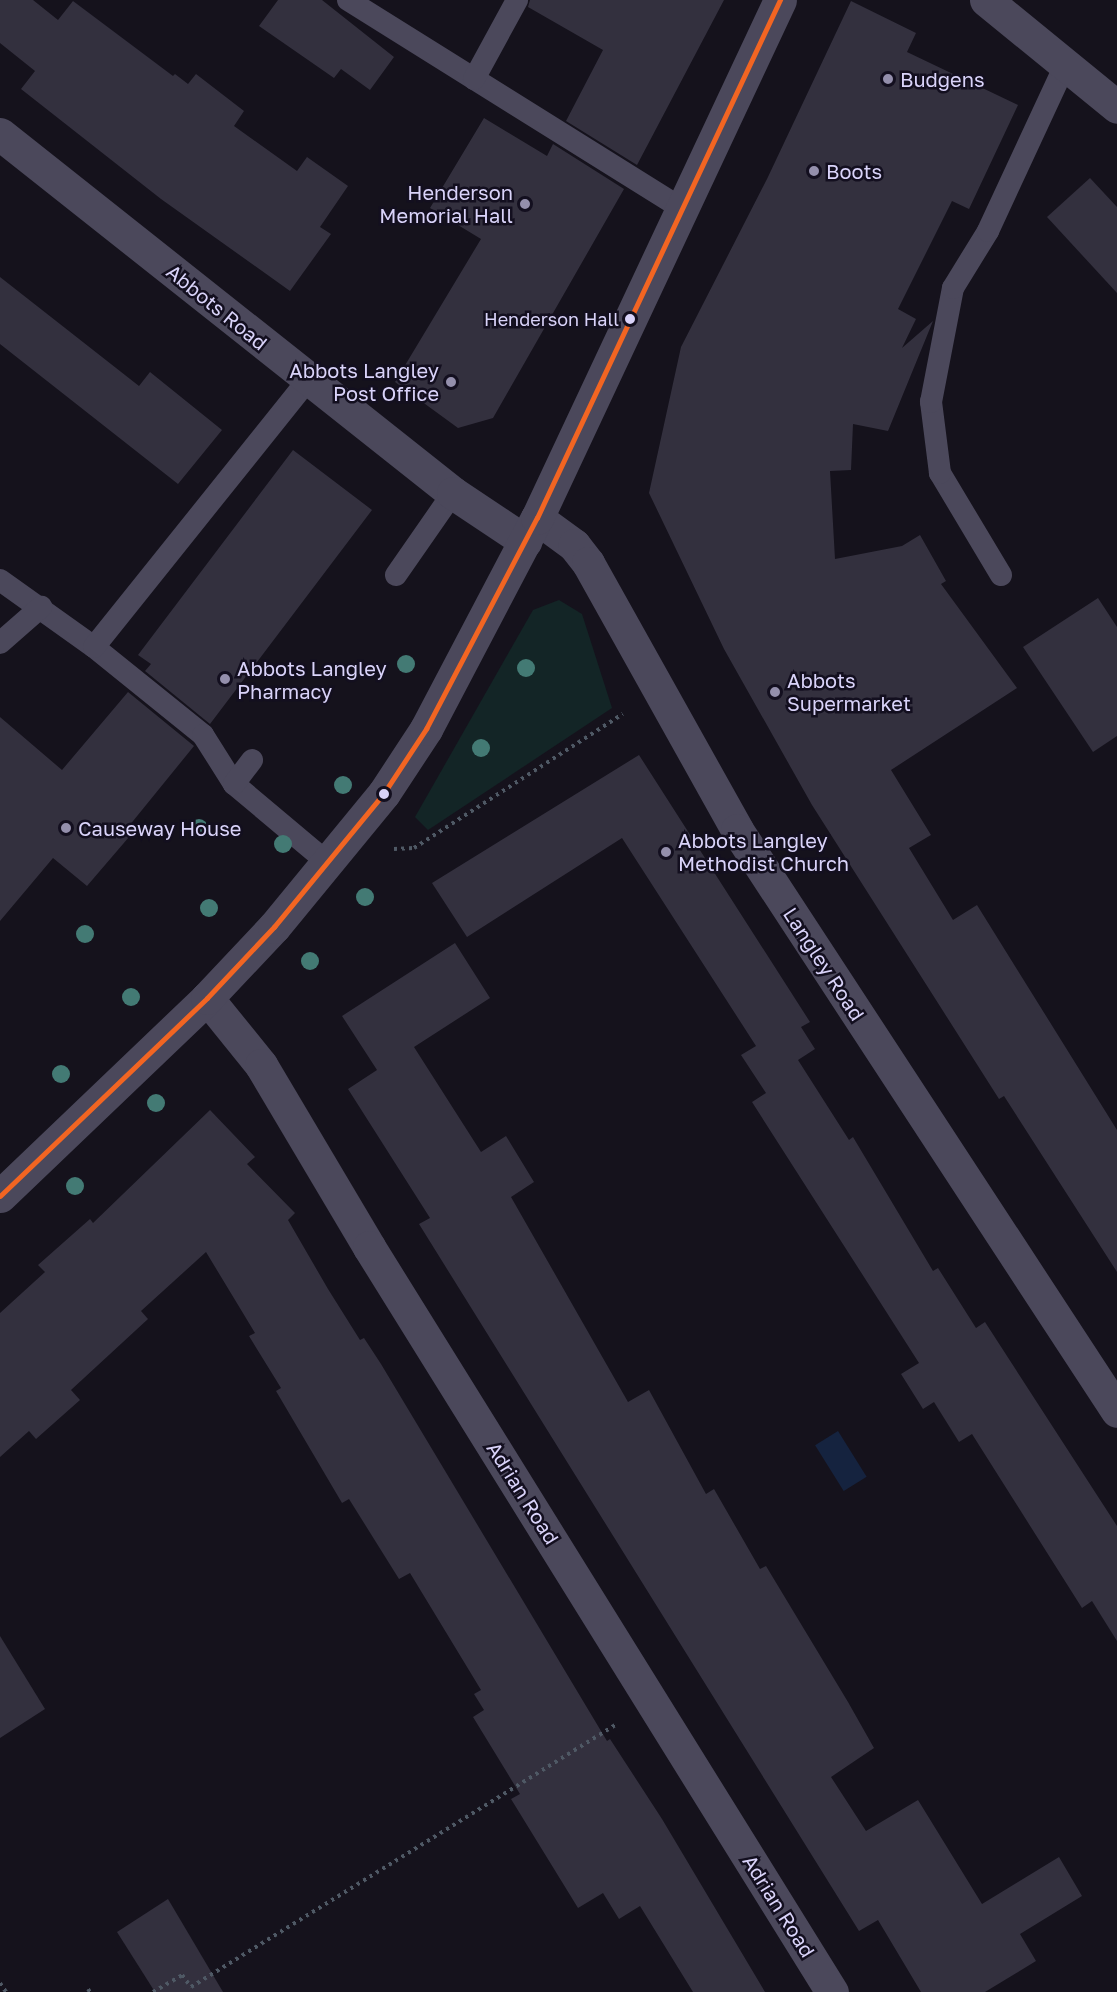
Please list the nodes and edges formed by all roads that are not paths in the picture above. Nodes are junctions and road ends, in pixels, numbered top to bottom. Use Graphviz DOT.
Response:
graph roads {
  1 [pos="348,0"];
  2 [pos="517,0"];
  3 [pos="780,0"];
  4 [pos="986,0"];
  5 [pos="1064,67"];
  6 [pos="474,79"];
  7 [pos="1117,107"];
  8 [pos="0,134"];
  9 [pos="682,209"];
  10 [pos="308,380"];
  11 [pos="453,493"];
  12 [pos="531,529"];
  13 [pos="396,574"];
  14 [pos="1001,575"];
  15 [pos="0,580"];
  16 [pos="41,607"];
  17 [pos="0,643"];
  18 [pos="94,647"];
  19 [pos="252,760"];
  20 [pos="234,784"];
  21 [pos="328,863"];
  22 [pos="207,998"];
  23 [pos="0,1196"];
  24 [pos="1117,1411"];
  25 [pos="832,1992"];
  1 -- 6 [label="lane"];
  2 -- 6 [label="lane"];
  3 -- 9 [label="street"];
  4 -- 5 [label="street"];
  5 -- 7 [label="street"];
  5 -- 14 [label="lane"];
  6 -- 9 [label="lane"];
  8 -- 10 [label="street, Abbots Road"];
  9 -- 12 [label="street"];
  10 -- 11 [label="street, Abbots Road"];
  10 -- 18 [label="lane"];
  11 -- 12 [label="street, Abbots Road"];
  11 -- 13 [label="lane"];
  12 -- 21 [label="street"];
  12 -- 24 [label="street, Langley Road"];
  15 -- 16 [label="lane"];
  16 -- 17 [label="lane"];
  16 -- 18 [label="lane"];
  18 -- 20 [label="lane"];
  19 -- 20 [label="lane"];
  20 -- 21 [label="lane"];
  21 -- 22 [label="street"];
  22 -- 23 [label="street"];
  22 -- 25 [label="street, Adrian Road"];
}
